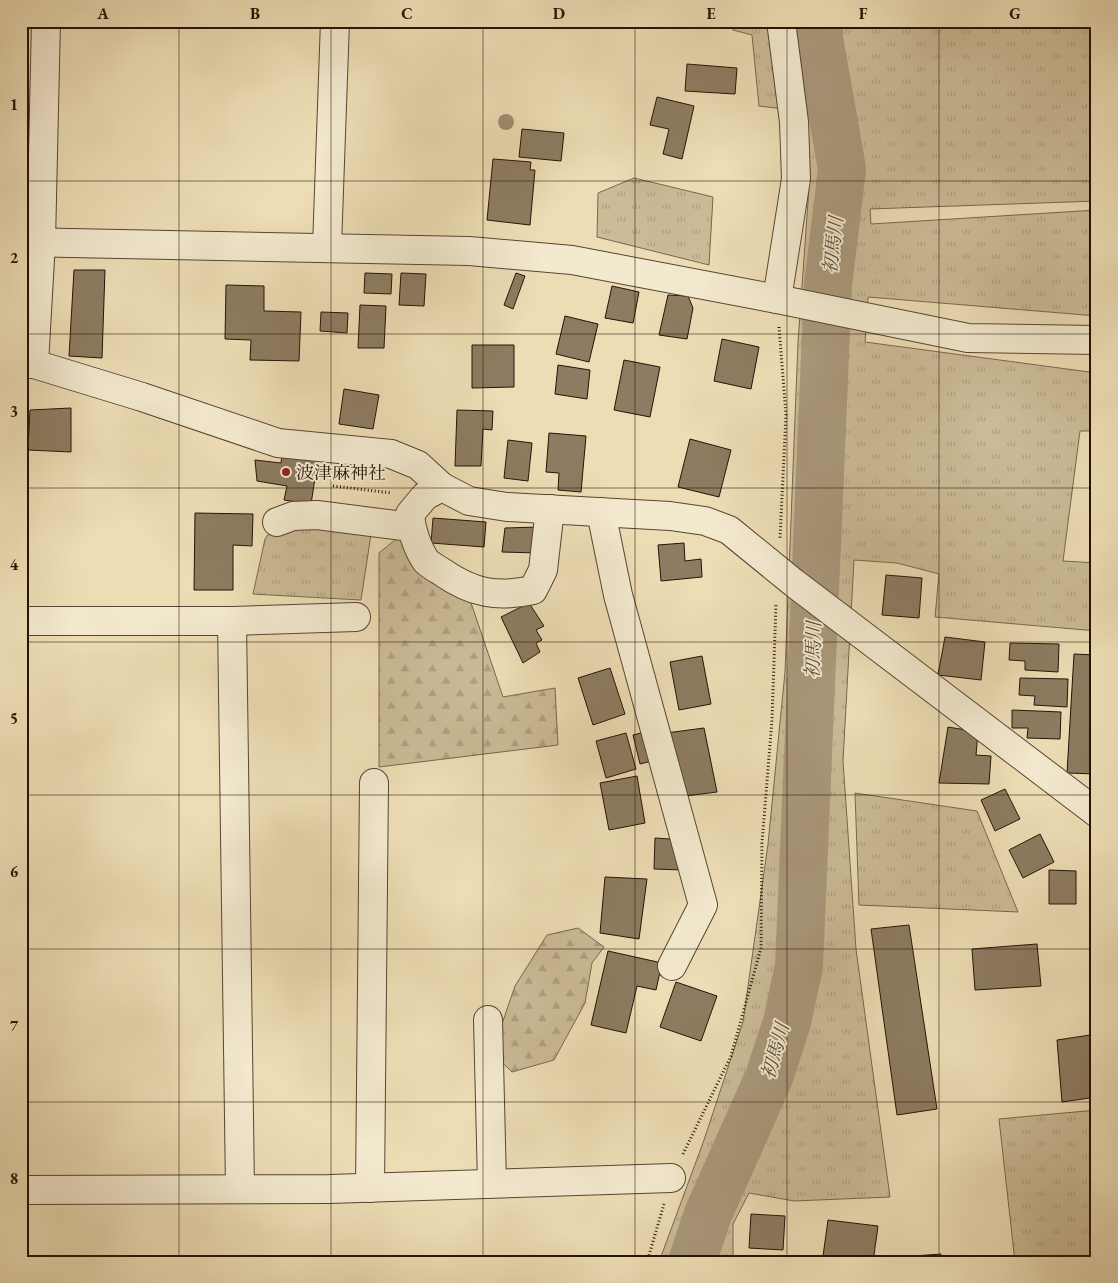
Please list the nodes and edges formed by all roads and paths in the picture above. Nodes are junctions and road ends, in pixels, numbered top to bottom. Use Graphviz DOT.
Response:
graph roads {
  1 [pos="46,21"];
  2 [pos="335,21"];
  3 [pos="781,21"];
  4 [pos="31,242"];
  5 [pos="327,247"];
  6 [pos="784,301"];
  7 [pos="1097,340"];
  8 [pos="28,364"];
  9 [pos="333,486"];
  10 [pos="433,492"];
  11 [pos="550,509"];
  12 [pos="601,512"];
  13 [pos="277,522"];
  14 [pos="411,527"];
  15 [pos="786,576"];
  16 [pos="356,617"];
  17 [pos="21,621"];
  18 [pos="232,621"];
  19 [pos="374,783"];
  20 [pos="1097,813"];
  21 [pos="672,966"];
  22 [pos="488,1020"];
  23 [pos="671,1178"];
  24 [pos="492,1183"];
  25 [pos="370,1188"];
  26 [pos="240,1189"];
  27 [pos="21,1190"];
  28 [pos="648,1262"];
  1 -- 4 [label="street"];
  2 -- 5 [label="street"];
  3 -- 6 [label="street"];
  4 -- 5 [label="street"];
  4 -- 8 [label="street"];
  5 -- 6 [label="street"];
  6 -- 7 [label="street"];
  6 -- 15 [label="path"];
  8 -- 10 [label="street"];
  9 -- 10 [label="path"];
  10 -- 11 [label="street"];
  10 -- 14 [label="street"];
  11 -- 12 [label="street"];
  11 -- 14 [label="street"];
  12 -- 15 [label="street"];
  12 -- 21 [label="street"];
  13 -- 14 [label="street"];
  15 -- 20 [label="street"];
  15 -- 23 [label="path"];
  16 -- 18 [label="street"];
  17 -- 18 [label="street"];
  18 -- 26 [label="street"];
  19 -- 25 [label="street"];
  22 -- 24 [label="street"];
  23 -- 24 [label="street"];
  23 -- 28 [label="path"];
  24 -- 25 [label="street"];
  25 -- 26 [label="street"];
  26 -- 27 [label="street"];
}
